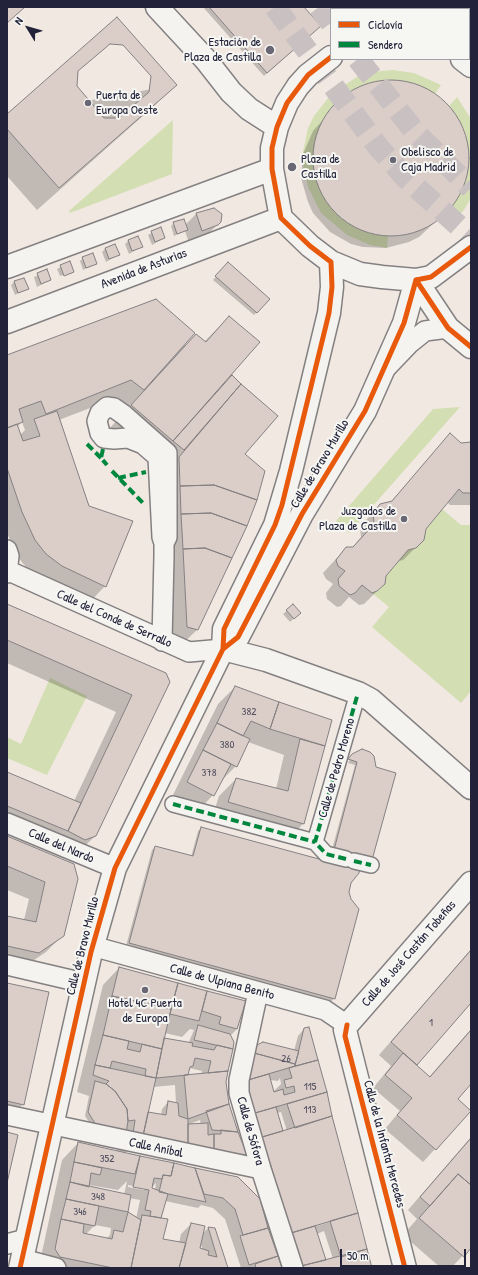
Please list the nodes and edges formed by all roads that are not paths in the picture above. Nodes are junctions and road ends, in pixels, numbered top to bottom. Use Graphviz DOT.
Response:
graph roads {
  1 [pos="157,7"];
  2 [pos="330,58"];
  3 [pos="277,127"];
  4 [pos="272,169"];
  5 [pos="281,218"];
  6 [pos="471,247"];
  7 [pos="331,262"];
  8 [pos="7,267"];
  9 [pos="416,280"];
  10 [pos="7,322"];
  11 [pos="448,328"];
  12 [pos="471,347"];
  13 [pos="384,371"];
  14 [pos="164,543"];
  15 [pos="7,550"];
  16 [pos="8,572"];
  17 [pos="162,641"];
  18 [pos="223,648"];
  19 [pos="358,693"];
  20 [pos="471,788"];
  21 [pos="173,804"];
  22 [pos="7,823"];
  23 [pos="315,842"];
  24 [pos="371,865"];
  25 [pos="115,868"];
  26 [pos="471,883"];
  27 [pos="92,946"];
  28 [pos="7,965"];
  29 [pos="84,982"];
  30 [pos="258,992"];
  31 [pos="347,1025"];
  32 [pos="7,1115"];
  33 [pos="51,1124"];
  34 [pos="261,1170"];
  35 [pos="19,1253"];
  36 [pos="56,1268"];
  37 [pos="293,1268"];
  38 [pos="405,1268"];
  1 -- 3 [label="main road"];
  2 -- 3 [label="main road"];
  3 -- 4 [label="main road"];
  4 -- 5 [label="main road"];
  4 -- 8 [label="main road"];
  5 -- 7 [label="main road"];
  5 -- 10 [label="main road, Avenida de Asturias"];
  6 -- 9 [label="main road"];
  7 -- 9 [label="main road"];
  7 -- 18 [label="main road, Calle de Bravo Murillo"];
  9 -- 11 [label="main road"];
  9 -- 13 [label="main road, Calle de Bravo Murillo"];
  11 -- 12 [label="main road"];
  11 -- 13 [label="street, Calle de Bravo Murillo"];
  13 -- 18 [label="main road, Calle de Bravo Murillo"];
  14 -- 14 [label="street"];
  14 -- 17 [label="street"];
  15 -- 16 [label="street"];
  16 -- 17 [label="street, Calle del Conde de Serrallo"];
  17 -- 18 [label="street, Calle del Conde de Serrallo"];
  18 -- 19 [label="main road"];
  18 -- 25 [label="main road, Calle de Bravo Murillo"];
  19 -- 20 [label="main road"];
  19 -- 23 [label="street, Calle de Pedro Moreno"];
  21 -- 23 [label="street"];
  22 -- 25 [label="street, Calle del Nardo"];
  23 -- 24 [label="street"];
  25 -- 27 [label="main road, Calle de Bravo Murillo"];
  26 -- 31 [label="main road, Calle de José Castán Tobeñas"];
  27 -- 29 [label="main road, Calle de Bravo Murillo"];
  27 -- 30 [label="street, Calle de Ulpiana Benito"];
  28 -- 29 [label="street"];
  29 -- 33 [label="main road, Calle de Bravo Murillo"];
  30 -- 31 [label="street, Calle de Ulpiana Benito"];
  30 -- 34 [label="street, Calle de Sófora"];
  31 -- 38 [label="main road, Calle de la Infanta Mercedes"];
  32 -- 33 [label="street, Calle Aníbal"];
  33 -- 34 [label="street, Calle Aníbal"];
  33 -- 35 [label="main road, Calle de Bravo Murillo"];
  34 -- 37 [label="street, Calle de Sófora"];
  35 -- 36 [label="street"];
}
